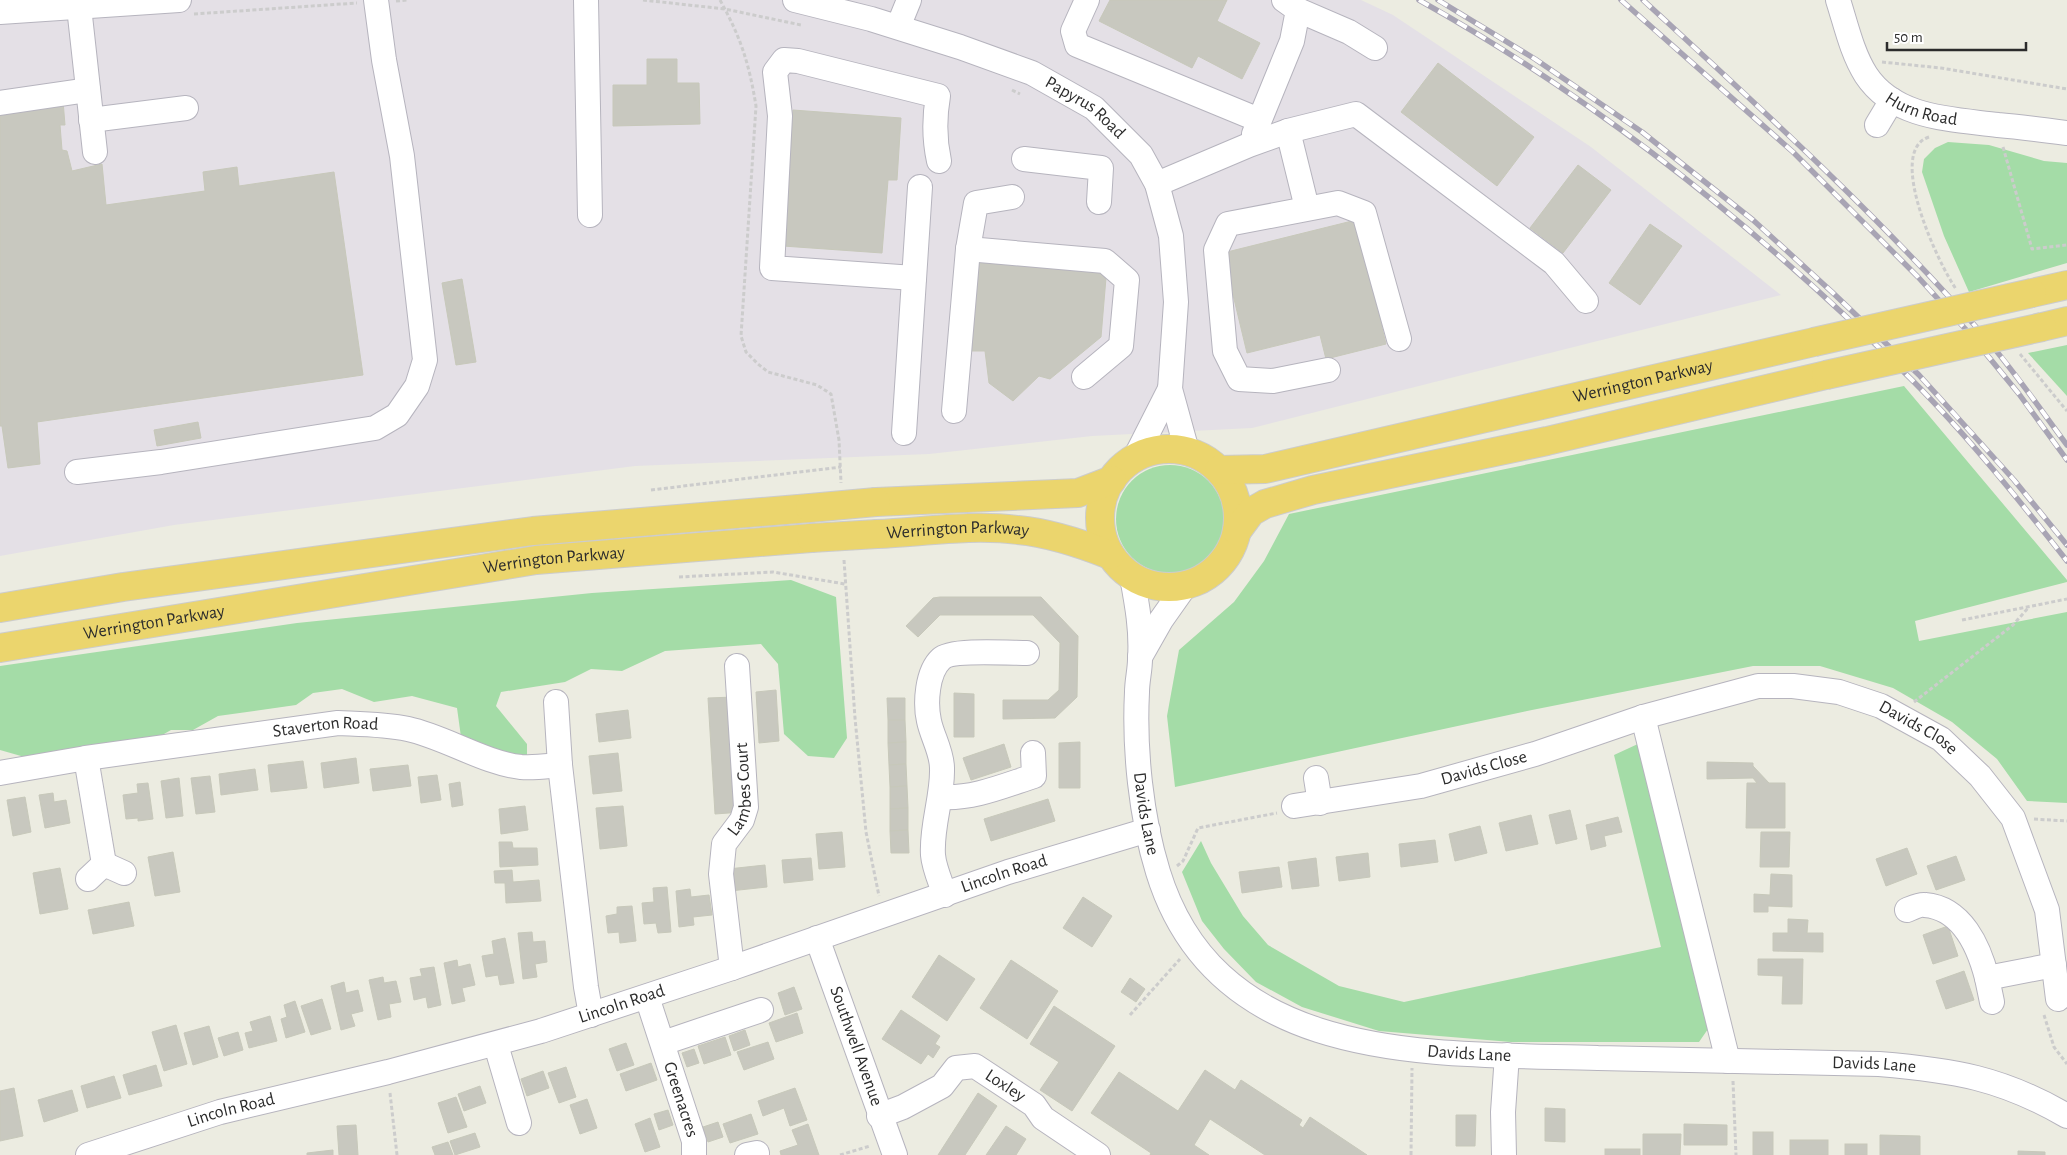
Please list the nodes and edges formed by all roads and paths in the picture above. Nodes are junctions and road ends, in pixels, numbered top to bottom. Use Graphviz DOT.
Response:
graph roads {
  1 [pos="408,0"];
  2 [pos="586,0"];
  3 [pos="643,0"];
  4 [pos="795,0"];
  5 [pos="909,0"];
  6 [pos="1087,0"];
  7 [pos="1838,0"];
  8 [pos="376,1"];
  9 [pos="172,4"];
  10 [pos="1291,5"];
  11 [pos="79,7"];
  12 [pos="8,8"];
  13 [pos="807,26"];
  14 [pos="898,27"];
  15 [pos="1375,48"];
  16 [pos="1859,63"];
  17 [pos="1006,86"];
  18 [pos="2067,89"];
  19 [pos="88,90"];
  20 [pos="1020,94"];
  21 [pos="1892,100"];
  22 [pos="0,103"];
  23 [pos="186,108"];
  24 [pos="91,120"];
  25 [pos="1260,120"];
  26 [pos="1998,124"];
  27 [pos="1876,125"];
  28 [pos="1288,131"];
  29 [pos="2067,133"];
  30 [pos="1923,139"];
  31 [pos="1249,145"];
  32 [pos="95,152"];
  33 [pos="1024,159"];
  34 [pos="939,160"];
  35 [pos="1157,184"];
  36 [pos="920,187"];
  37 [pos="1012,197"];
  38 [pos="1099,202"];
  39 [pos="1307,208"];
  40 [pos="590,215"];
  41 [pos="2067,245"];
  42 [pos="968,249"];
  43 [pos="914,278"];
  44 [pos="2067,285"];
  45 [pos="1954,286"];
  46 [pos="1586,301"];
  47 [pos="2055,324"];
  48 [pos="1399,339"];
  49 [pos="2019,353"];
  50 [pos="1328,370"];
  51 [pos="1084,377"];
  52 [pos="1170,390"];
  53 [pos="954,411"];
  54 [pos="2067,411"];
  55 [pos="904,433"];
  56 [pos="1187,451"];
  57 [pos="1135,458"];
  58 [pos="841,467"];
  59 [pos="1219,470"];
  60 [pos="77,472"];
  61 [pos="1112,480"];
  62 [pos="651,490"];
  63 [pos="1237,531"];
  64 [pos="1110,555"];
  65 [pos="844,560"];
  66 [pos="679,577"];
  67 [pos="1132,577"];
  68 [pos="845,584"];
  69 [pos="1184,586"];
  70 [pos="2067,599"];
  71 [pos="2029,606"];
  72 [pos="0,608"];
  73 [pos="1962,620"];
  74 [pos="0,648"];
  75 [pos="1027,653"];
  76 [pos="1140,658"];
  77 [pos="737,666"];
  78 [pos="556,702"];
  79 [pos="1903,716"];
  80 [pos="1643,717"];
  81 [pos="1033,753"];
  82 [pos="86,758"];
  83 [pos="560,765"];
  84 [pos="0,773"];
  85 [pos="1316,778"];
  86 [pos="941,797"];
  87 [pos="1320,803"];
  88 [pos="1294,806"];
  89 [pos="2013,818"];
  90 [pos="2067,821"];
  91 [pos="1148,830"];
  92 [pos="1174,868"];
  93 [pos="105,872"];
  94 [pos="945,895"];
  95 [pos="881,902"];
  96 [pos="1907,910"];
  97 [pos="2057,910"];
  98 [pos="817,938"];
  99 [pos="1180,959"];
  100 [pos="732,968"];
  101 [pos="1987,978"];
  102 [pos="2059,985"];
  103 [pos="647,997"];
  104 [pos="1992,1002"];
  105 [pos="760,1010"];
  106 [pos="591,1015"];
  107 [pos="1130,1015"];
  108 [pos="663,1043"];
  109 [pos="496,1045"];
  110 [pos="2054,1047"];
  111 [pos="1415,1050"];
  112 [pos="1507,1055"];
  113 [pos="1728,1061"];
  114 [pos="2067,1064"];
  115 [pos="388,1072"];
  116 [pos="879,1116"];
  117 [pos="2067,1116"];
  118 [pos="519,1123"];
  119 [pos="886,1149"];
  120 [pos="88,1155"];
  121 [pos="397,1155"];
  122 [pos="694,1155"];
  123 [pos="840,1155"];
  124 [pos="1098,1155"];
  125 [pos="1411,1155"];
  126 [pos="1504,1155"];
  127 [pos="1736,1155"];
  1 -- 8 [label="path"];
  2 -- 40 [label="street"];
  3 -- 13 [label="path"];
  4 -- 14 [label="street, Papyrus Road"];
  5 -- 14 [label="street"];
  6 -- 25 [label="street"];
  7 -- 16 [label="street, Hurn Road"];
  8 -- 9 [label="path"];
  8 -- 60 [label="street"];
  9 -- 11 [label="street"];
  10 -- 15 [label="street"];
  10 -- 25 [label="street"];
  11 -- 12 [label="street"];
  11 -- 19 [label="street"];
  14 -- 35 [label="street, Papyrus Road"];
  16 -- 18 [label="path"];
  16 -- 21 [label="street, Hurn Road"];
  17 -- 20 [label="path"];
  19 -- 22 [label="street"];
  19 -- 24 [label="street"];
  21 -- 26 [label="street, Hurn Road"];
  21 -- 27 [label="street"];
  23 -- 24 [label="street"];
  24 -- 32 [label="street"];
  25 -- 31 [label="street"];
  26 -- 29 [label="street, Hurn Road"];
  26 -- 41 [label="path"];
  28 -- 31 [label="street"];
  28 -- 39 [label="street"];
  28 -- 46 [label="street"];
  30 -- 45 [label="path"];
  31 -- 35 [label="street"];
  33 -- 38 [label="street"];
  34 -- 43 [label="street"];
  35 -- 52 [label="street, Papyrus Road"];
  36 -- 43 [label="street"];
  37 -- 42 [label="street"];
  39 -- 48 [label="street"];
  39 -- 50 [label="street"];
  42 -- 51 [label="street"];
  42 -- 53 [label="street"];
  43 -- 55 [label="street"];
  44 -- 59 [label="highway, Werrington Parkway, bridge"];
  47 -- 63 [label="highway, Werrington Parkway, bridge"];
  49 -- 54 [label="path"];
  52 -- 56 [label="street, Papyrus Road"];
  52 -- 57 [label="street, Papyrus Road"];
  56 -- 57 [label="highway"];
  56 -- 59 [label="highway"];
  57 -- 61 [label="highway"];
  58 -- 62 [label="path"];
  59 -- 63 [label="highway"];
  61 -- 64 [label="highway"];
  61 -- 72 [label="highway, Werrington Parkway, bridge"];
  63 -- 69 [label="highway"];
  64 -- 67 [label="highway"];
  64 -- 74 [label="highway, Werrington Parkway, bridge"];
  65 -- 68 [label="path"];
  66 -- 68 [label="path"];
  67 -- 69 [label="highway"];
  67 -- 76 [label="street, Davids Lane"];
  68 -- 95 [label="path"];
  69 -- 76 [label="street, Davids Lane"];
  70 -- 71 [label="path"];
  71 -- 73 [label="path"];
  71 -- 79 [label="path"];
  75 -- 86 [label="street"];
  76 -- 91 [label="street, Davids Lane"];
  77 -- 100 [label="street, Lambes Court"];
  78 -- 83 [label="street"];
  79 -- 80 [label="street, Davids Close"];
  79 -- 89 [label="street, Davids Close"];
  80 -- 87 [label="street, Davids Close"];
  80 -- 113 [label="street"];
  81 -- 86 [label="street"];
  82 -- 83 [label="street, Staverton Road"];
  82 -- 84 [label="street, Staverton Road"];
  82 -- 93 [label="street"];
  83 -- 106 [label="street"];
  85 -- 87 [label="street"];
  86 -- 94 [label="street"];
  87 -- 88 [label="street, Davids Close"];
  88 -- 92 [label="path"];
  89 -- 90 [label="path"];
  89 -- 97 [label="street, Davids Close"];
  91 -- 94 [label="street, Lincoln Road"];
  91 -- 111 [label="street, Davids Lane"];
  94 -- 98 [label="street, Lincoln Road"];
  96 -- 101 [label="street"];
  97 -- 102 [label="street, Davids Close"];
  98 -- 100 [label="street, Lincoln Road"];
  98 -- 116 [label="street, Southwell Avenue"];
  99 -- 107 [label="path"];
  100 -- 103 [label="street, Lincoln Road"];
  101 -- 102 [label="street, Davids Close"];
  101 -- 104 [label="street"];
  103 -- 106 [label="street, Lincoln Road"];
  103 -- 108 [label="street, Greenacres"];
  105 -- 108 [label="street, Greenacres"];
  106 -- 109 [label="street, Lincoln Road"];
  108 -- 122 [label="street, Greenacres"];
  109 -- 115 [label="street, Lincoln Road"];
  109 -- 118 [label="street"];
  110 -- 114 [label="path"];
  111 -- 112 [label="street, Davids Lane"];
  111 -- 125 [label="path"];
  112 -- 113 [label="street, Davids Lane"];
  112 -- 126 [label="street"];
  113 -- 117 [label="street, Davids Lane"];
  113 -- 127 [label="path"];
  115 -- 120 [label="street, Lincoln Road"];
  115 -- 121 [label="path"];
  116 -- 119 [label="street, Southwell Avenue"];
  116 -- 124 [label="street, Loxley"];
  119 -- 123 [label="path"];
}
